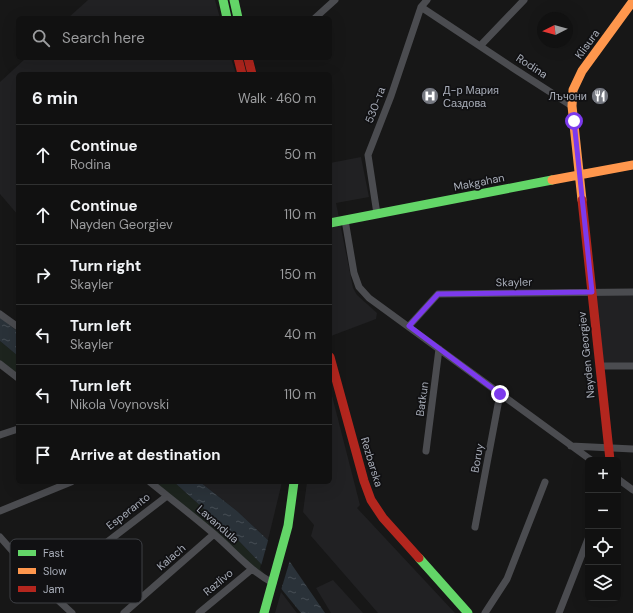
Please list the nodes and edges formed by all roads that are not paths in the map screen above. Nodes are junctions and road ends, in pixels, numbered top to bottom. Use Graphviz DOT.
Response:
graph roads {
  1 [pos="222,0"];
  2 [pos="234,0"];
  3 [pos="335,0"];
  4 [pos="427,0"];
  5 [pos="524,0"];
  6 [pos="633,1"];
  7 [pos="421,6"];
  8 [pos="226,16"];
  9 [pos="238,16"];
  10 [pos="317,16"];
  11 [pos="480,46"];
  12 [pos="238,60"];
  13 [pos="248,60"];
  14 [pos="242,72"];
  15 [pos="252,72"];
  16 [pos="572,106"];
  17 [pos="633,165"];
  18 [pos="579,175"];
  19 [pos="377,214"];
  20 [pos="345,220"];
  21 [pos="332,223"];
  22 [pos="592,292"];
  23 [pos="633,292"];
  24 [pos="0,314"];
  25 [pos="16,326"];
  26 [pos="409,326"];
  27 [pos="440,349"];
  28 [pos="0,364"];
  29 [pos="600,366"];
  30 [pos="633,366"];
  31 [pos="16,376"];
  32 [pos="333,376"];
  33 [pos="500,394"];
  34 [pos="16,430"];
  35 [pos="0,436"];
  36 [pos="571,446"];
  37 [pos="608,448"];
  38 [pos="633,449"];
  39 [pos="426,451"];
  40 [pos="587,457"];
  41 [pos="610,457"];
  42 [pos="621,481"];
  43 [pos="545,482"];
  44 [pos="66,484"];
  45 [pos="152,484"];
  46 [pos="294,484"];
  47 [pos="633,490"];
  48 [pos="167,496"];
  49 [pos="0,511"];
  50 [pos="476,527"];
  51 [pos="214,534"];
  52 [pos="0,537"];
  53 [pos="111,539"];
  54 [pos="585,547"];
  55 [pos="10,548"];
  56 [pos="252,569"];
  57 [pos="273,583"];
  58 [pos="142,597"];
  59 [pos="61,603"];
  60 [pos="135,603"];
  61 [pos="72,613"];
  62 [pos="124,613"];
  63 [pos="199,613"];
  64 [pos="264,613"];
  65 [pos="468,613"];
  66 [pos="485,613"];
  67 [pos="559,613"];
  1 -- 8 [label="street"];
  2 -- 9 [label="street"];
  3 -- 10 [label="street"];
  4 -- 7 [label="street"];
  5 -- 11 [label="street"];
  6 -- 16 [label="street, Klisura"];
  7 -- 11 [label="street, Rodina"];
  7 -- 19 [label="street, 530-та"];
  11 -- 16 [label="street, Rodina"];
  12 -- 14 [label="street"];
  13 -- 15 [label="street"];
  16 -- 18 [label="street"];
  17 -- 18 [label="street, Makgahan"];
  18 -- 19 [label="street, Makgahan"];
  18 -- 22 [label="street, Nayden Georgiev"];
  19 -- 20 [label="street, Makgahan"];
  20 -- 21 [label="street, Makgahan"];
  20 -- 26 [label="street"];
  22 -- 23 [label="street, Skayler"];
  22 -- 26 [label="street, Skayler"];
  22 -- 29 [label="street, Nayden Georgiev"];
  24 -- 25 [label="street"];
  26 -- 27 [label="street"];
  27 -- 33 [label="street"];
  27 -- 39 [label="street, Batkun"];
  28 -- 31 [label="street"];
  29 -- 30 [label="street"];
  29 -- 37 [label="street, Nayden Georgiev"];
  32 -- 65 [label="street, Rezbarska"];
  33 -- 36 [label="street"];
  33 -- 50 [label="street, Boruy"];
  34 -- 35 [label="street"];
  36 -- 37 [label="street"];
  36 -- 40 [label="street"];
  37 -- 38 [label="street"];
  37 -- 41 [label="street, Nayden Georgiev"];
  42 -- 47 [label="street"];
  43 -- 66 [label="street"];
  44 -- 49 [label="street"];
  45 -- 48 [label="street, Lavandula"];
  46 -- 57 [label="street"];
  48 -- 51 [label="street, Lavandula"];
  48 -- 53 [label="street, Esperanto"];
  51 -- 56 [label="street, Lavandula"];
  51 -- 58 [label="street, Kalach"];
  52 -- 55 [label="street"];
  54 -- 67 [label="street"];
  56 -- 57 [label="street, Lavandula"];
  56 -- 63 [label="street, Razlivo"];
  57 -- 64 [label="street"];
  59 -- 61 [label="street"];
  60 -- 62 [label="street, Kalach"];
}
